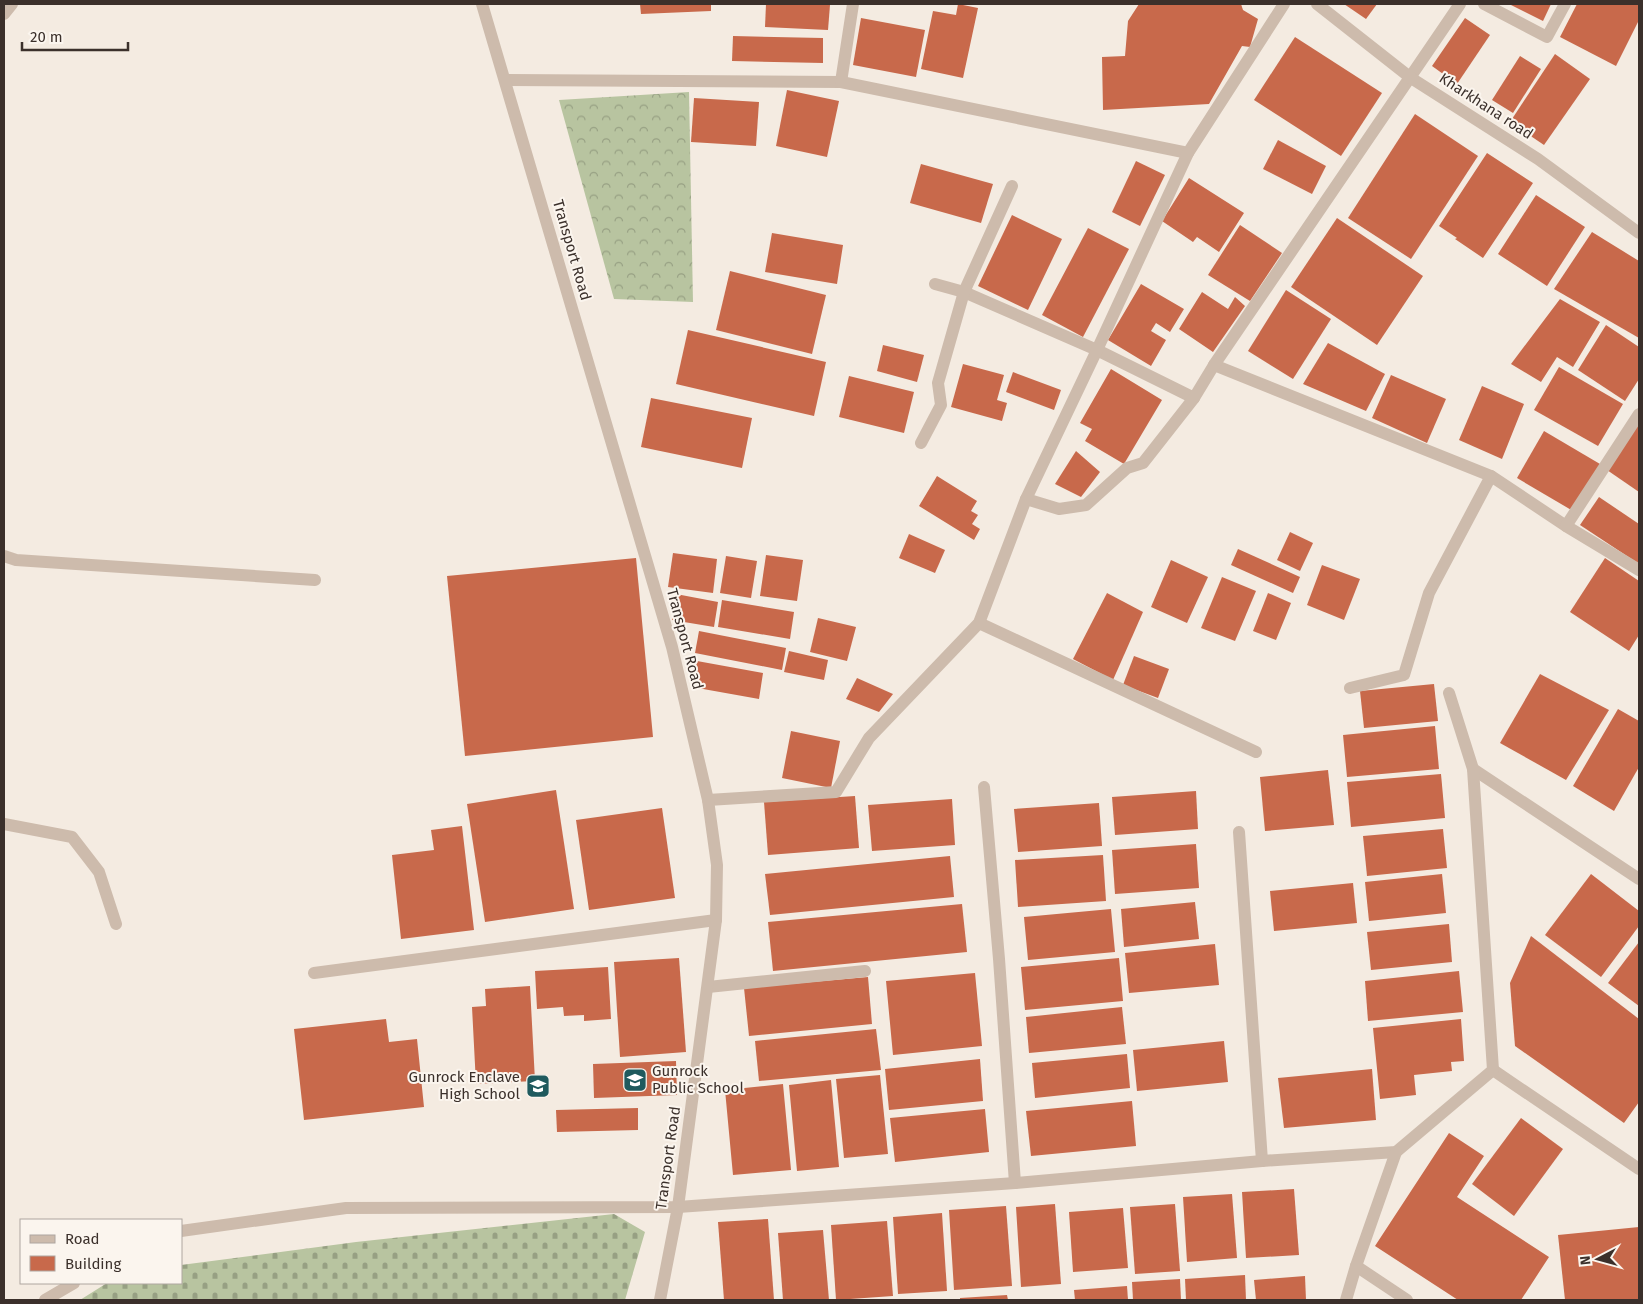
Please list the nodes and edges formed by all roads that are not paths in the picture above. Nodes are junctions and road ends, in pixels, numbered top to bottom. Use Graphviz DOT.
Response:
graph roads {
  1 [pos="12,4"];
  2 [pos="482,4"];
  3 [pos="852,4"];
  4 [pos="1284,4"];
  5 [pos="1317,4"];
  6 [pos="1460,4"];
  7 [pos="1484,4"];
  8 [pos="1565,4"];
  9 [pos="4,14"];
  10 [pos="1411,78"];
  11 [pos="505,80"];
  12 [pos="841,82"];
  13 [pos="1188,153"];
  14 [pos="1012,186"];
  15 [pos="1639,233"];
  16 [pos="935,284"];
  17 [pos="964,292"];
  18 [pos="1097,350"];
  19 [pos="1214,365"];
  20 [pos="1194,398"];
  21 [pos="1639,414"];
  22 [pos="921,443"];
  23 [pos="1491,476"];
  24 [pos="1026,499"];
  25 [pos="1566,526"];
  26 [pos="4,556"];
  27 [pos="1639,570"];
  28 [pos="315,580"];
  29 [pos="979,623"];
  30 [pos="1350,688"];
  31 [pos="1449,693"];
  32 [pos="1256,752"];
  33 [pos="1473,768"];
  34 [pos="984,788"];
  35 [pos="708,800"];
  36 [pos="4,824"];
  37 [pos="1239,832"];
  38 [pos="1639,879"];
  39 [pos="716,920"];
  40 [pos="116,924"];
  41 [pos="865,971"];
  42 [pos="314,973"];
  43 [pos="708,986"];
  44 [pos="1492,1070"];
  45 [pos="1396,1152"];
  46 [pos="1262,1161"];
  47 [pos="1639,1169"];
  48 [pos="1015,1183"];
  49 [pos="678,1207"];
  50 [pos="182,1231"];
  51 [pos="1356,1266"];
  52 [pos="72,1284"];
  53 [pos="45,1300"];
  54 [pos="660,1300"];
  55 [pos="1346,1300"];
  56 [pos="1407,1300"];
  1 -- 9 [label="street"];
  2 -- 11 [label="street, Transport Road"];
  3 -- 12 [label="street"];
  4 -- 13 [label="street"];
  5 -- 10 [label="street, Kharkhana road"];
  6 -- 10 [label="street"];
  7 -- 8 [label="street"];
  10 -- 15 [label="street, Kharkhana road"];
  10 -- 19 [label="street"];
  11 -- 12 [label="street"];
  11 -- 35 [label="street, Transport Road"];
  12 -- 13 [label="street"];
  13 -- 18 [label="street"];
  14 -- 17 [label="street"];
  16 -- 17 [label="street"];
  17 -- 18 [label="street"];
  17 -- 22 [label="street"];
  18 -- 20 [label="street"];
  18 -- 24 [label="street"];
  19 -- 20 [label="street"];
  19 -- 23 [label="street"];
  20 -- 24 [label="street"];
  21 -- 25 [label="street"];
  23 -- 25 [label="street"];
  23 -- 30 [label="street"];
  24 -- 29 [label="street"];
  25 -- 27 [label="street"];
  26 -- 28 [label="street"];
  29 -- 32 [label="street"];
  29 -- 35 [label="street"];
  31 -- 33 [label="street"];
  33 -- 38 [label="street"];
  33 -- 44 [label="street"];
  34 -- 48 [label="street"];
  35 -- 39 [label="street, Transport Road"];
  36 -- 40 [label="street"];
  37 -- 46 [label="street"];
  39 -- 42 [label="street"];
  39 -- 43 [label="street, Transport Road"];
  41 -- 43 [label="street"];
  43 -- 49 [label="street, Transport Road"];
  44 -- 45 [label="street"];
  44 -- 47 [label="street"];
  45 -- 46 [label="street"];
  45 -- 51 [label="street"];
  46 -- 48 [label="street"];
  48 -- 49 [label="street"];
  49 -- 50 [label="street"];
  49 -- 54 [label="street, Transport Road"];
  51 -- 55 [label="street"];
  51 -- 56 [label="street"];
  52 -- 53 [label="street"];
}
